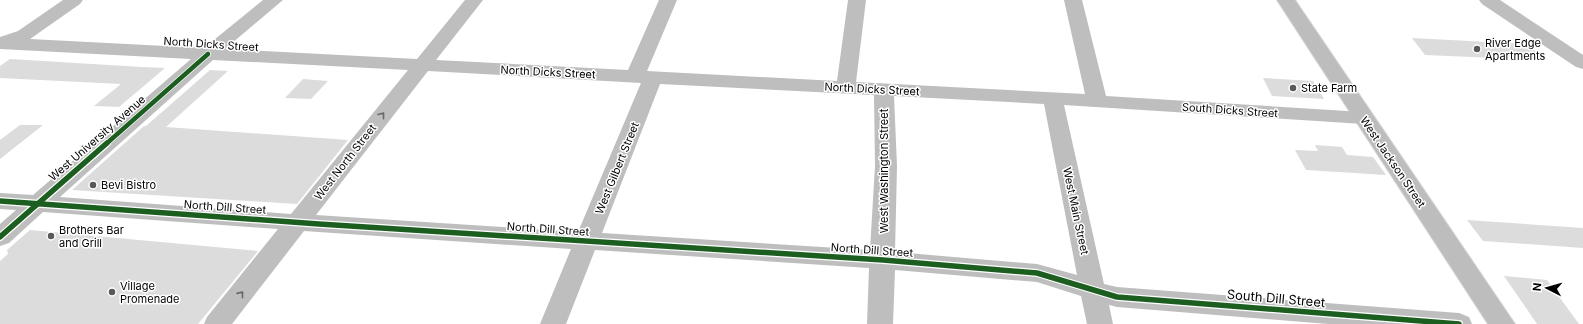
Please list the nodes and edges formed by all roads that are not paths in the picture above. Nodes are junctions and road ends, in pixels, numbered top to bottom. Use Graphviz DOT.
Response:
graph roads {
  1 [pos="74,0"];
  2 [pos="274,0"];
  3 [pos="474,0"];
  4 [pos="668,0"];
  5 [pos="857,0"];
  6 [pos="1073,0"];
  7 [pos="1286,0"];
  8 [pos="1488,0"];
  9 [pos="1,43"];
  10 [pos="208,54"];
  11 [pos="1583,63"];
  12 [pos="421,65"];
  13 [pos="644,77"];
  14 [pos="846,87"];
  15 [pos="884,90"];
  16 [pos="1053,99"];
  17 [pos="1096,101"];
  18 [pos="1363,118"];
  19 [pos="0,201"];
  20 [pos="38,203"];
  21 [pos="298,222"];
  22 [pos="0,237"];
  23 [pos="587,242"];
  24 [pos="883,260"];
  25 [pos="1093,290"];
  26 [pos="217,324"];
  27 [pos="553,324"];
  28 [pos="880,324"];
  29 [pos="1100,324"];
  30 [pos="1459,324"];
  31 [pos="1502,324"];
  1 -- 9 [label="street"];
  2 -- 10 [label="street, West University Avenue"];
  3 -- 12 [label="street, West North Street"];
  4 -- 13 [label="street, West Gilbert Street"];
  5 -- 14 [label="street"];
  6 -- 17 [label="street"];
  7 -- 18 [label="main road, West Jackson Street"];
  8 -- 11 [label="street"];
  9 -- 10 [label="street, North Dicks Street"];
  10 -- 12 [label="street, North Dicks Street"];
  10 -- 20 [label="street, West University Avenue"];
  12 -- 13 [label="street, North Dicks Street"];
  21 -- 12 [label="street, West North Street, one-way"];
  13 -- 14 [label="street, North Dicks Street"];
  13 -- 23 [label="street, West Gilbert Street"];
  14 -- 15 [label="street, North Dicks Street"];
  15 -- 16 [label="street, North Dicks Street"];
  15 -- 24 [label="street, West Washington Street"];
  16 -- 17 [label="street, North Dicks Street"];
  16 -- 25 [label="street, West Main Street"];
  17 -- 18 [label="street, South Dicks Street"];
  18 -- 31 [label="main road, West Jackson Street"];
  19 -- 20 [label="street, North Dill Street"];
  20 -- 21 [label="street, North Dill Street"];
  20 -- 22 [label="street, West University Avenue"];
  21 -- 23 [label="street, North Dill Street"];
  26 -- 21 [label="street, West North Street, one-way"];
  23 -- 24 [label="street, North Dill Street"];
  23 -- 27 [label="street, West Gilbert Street"];
  24 -- 25 [label="street, North Dill Street"];
  24 -- 28 [label="street, West Washington Street"];
  25 -- 29 [label="street, West Main Street"];
  25 -- 30 [label="street, South Dill Street"];
}
